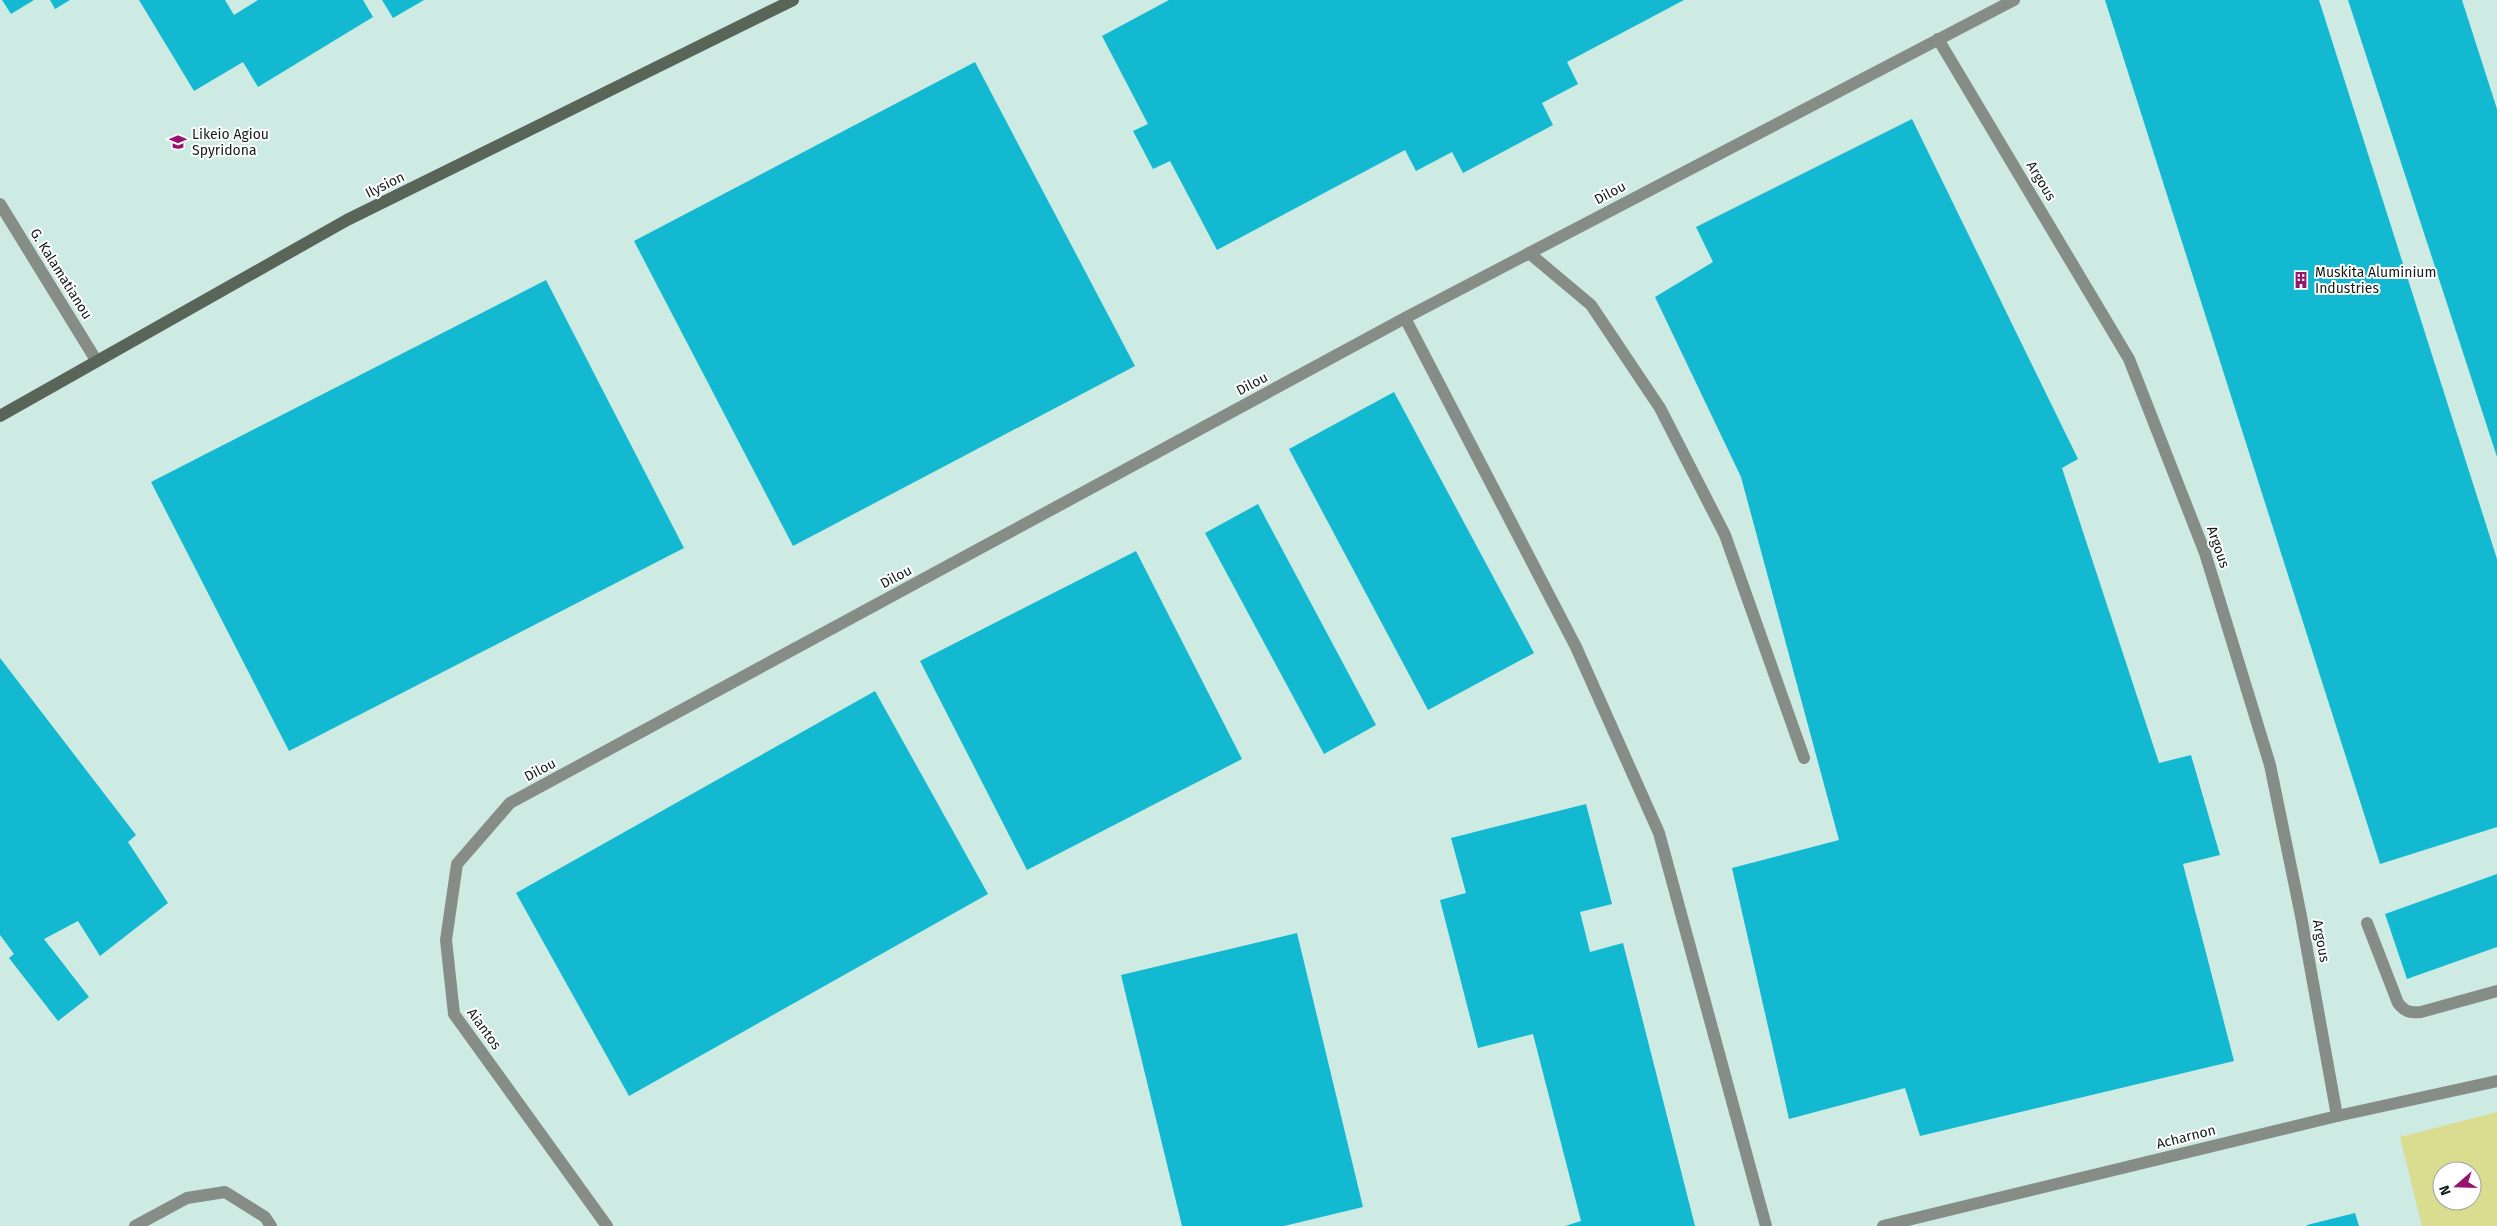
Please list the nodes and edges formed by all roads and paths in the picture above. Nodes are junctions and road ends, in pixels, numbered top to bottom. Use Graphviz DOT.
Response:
graph roads {
  1 [pos="794,0"];
  2 [pos="2014,0"];
  3 [pos="1938,39"];
  4 [pos="0,204"];
  5 [pos="1529,253"];
  6 [pos="1405,318"];
  7 [pos="96,360"];
  8 [pos="0,416"];
  9 [pos="1804,758"];
  10 [pos="510,803"];
  11 [pos="2367,923"];
  12 [pos="2497,991"];
  13 [pos="2497,1081"];
  14 [pos="2337,1116"];
  15 [pos="135,1226"];
  16 [pos="271,1226"];
  17 [pos="607,1226"];
  18 [pos="1766,1226"];
  19 [pos="1883,1226"];
  1 -- 7 [label="street, Ilysion"];
  2 -- 3 [label="street, Dilou"];
  3 -- 5 [label="street, Dilou"];
  3 -- 14 [label="street, Argous"];
  4 -- 7 [label="street, G. Kalamatianou"];
  5 -- 6 [label="street, Dilou"];
  5 -- 9 [label="street"];
  6 -- 10 [label="street, Dilou"];
  6 -- 18 [label="street"];
  7 -- 8 [label="street, Ilysion"];
  10 -- 17 [label="street, Aiantos"];
  11 -- 12 [label="street"];
  13 -- 14 [label="street, Acharnon"];
  14 -- 19 [label="street, Acharnon"];
  15 -- 16 [label="street"];
}
